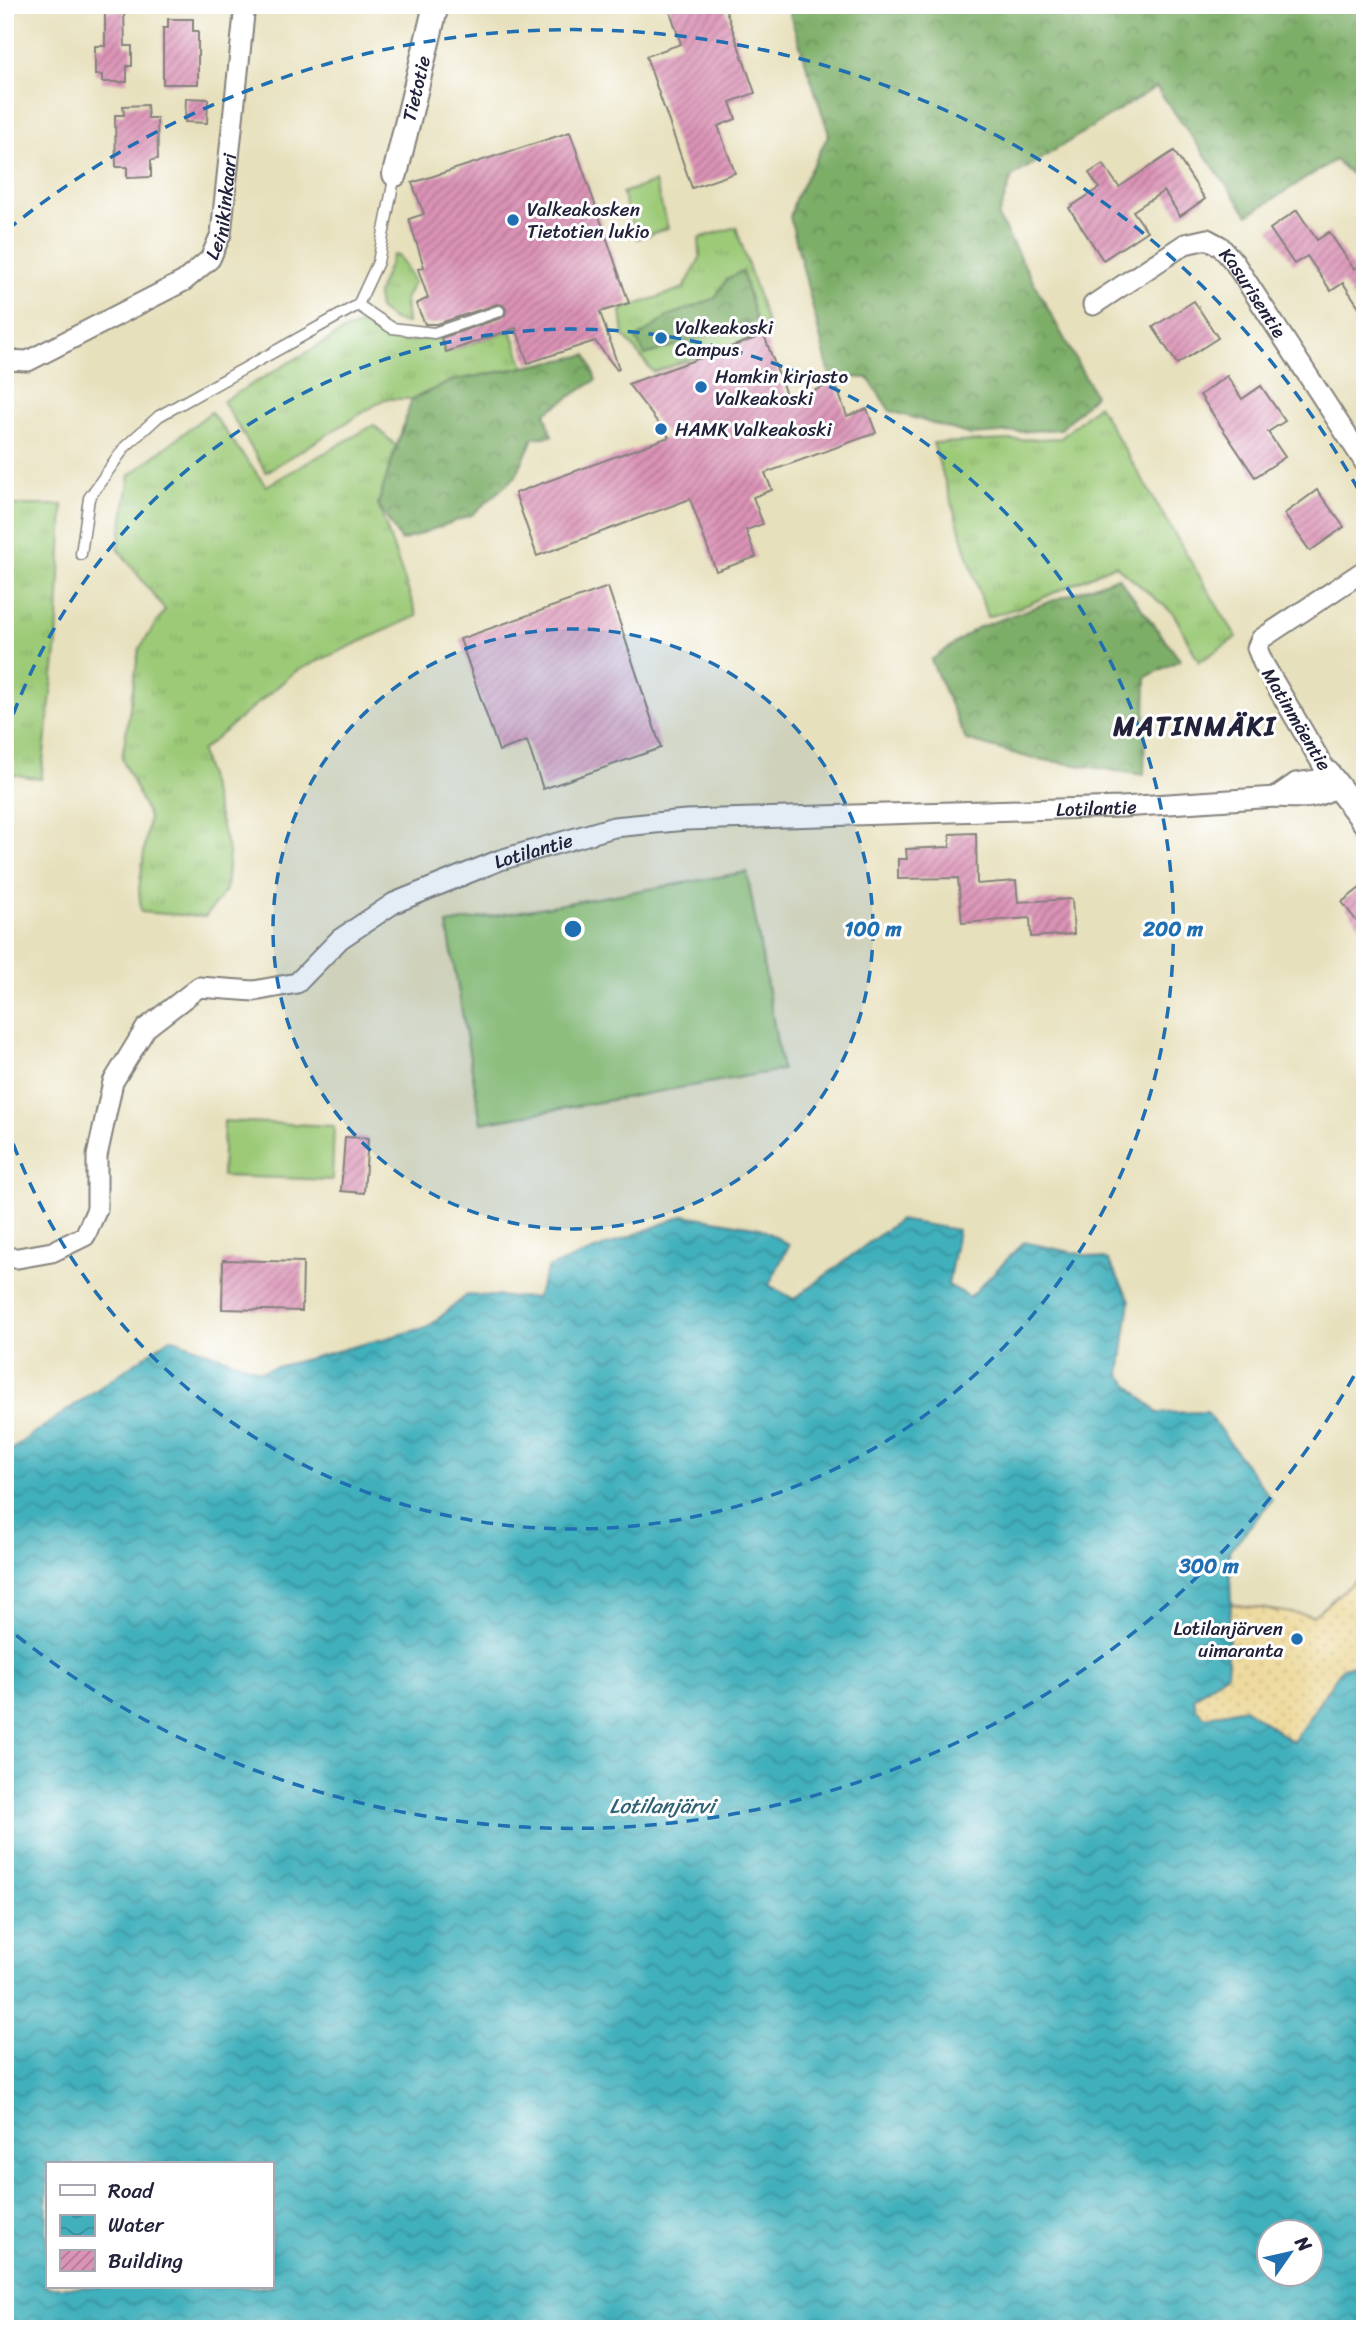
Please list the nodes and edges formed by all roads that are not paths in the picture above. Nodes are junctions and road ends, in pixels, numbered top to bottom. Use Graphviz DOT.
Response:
graph roads {
  1 [pos="245,5"];
  2 [pos="436,5"];
  3 [pos="395,174"];
  4 [pos="358,305"];
  5 [pos="1093,305"];
  6 [pos="499,311"];
  7 [pos="5,360"];
  8 [pos="1365,463"];
  9 [pos="81,554"];
  10 [pos="1365,570"];
  11 [pos="1333,780"];
  12 [pos="1365,822"];
  13 [pos="5,1258"];
  1 -- 7 [label="street, Leinikinkaari"];
  2 -- 3 [label="street, Tietotie"];
  3 -- 4 [label="lane"];
  4 -- 6 [label="lane"];
  4 -- 9 [label="lane"];
  5 -- 8 [label="street, Kasurisentie"];
  10 -- 11 [label="street, Matinmäentie"];
  11 -- 12 [label="street, Matinmäentie"];
  11 -- 13 [label="street, Lotilantie"];
}
